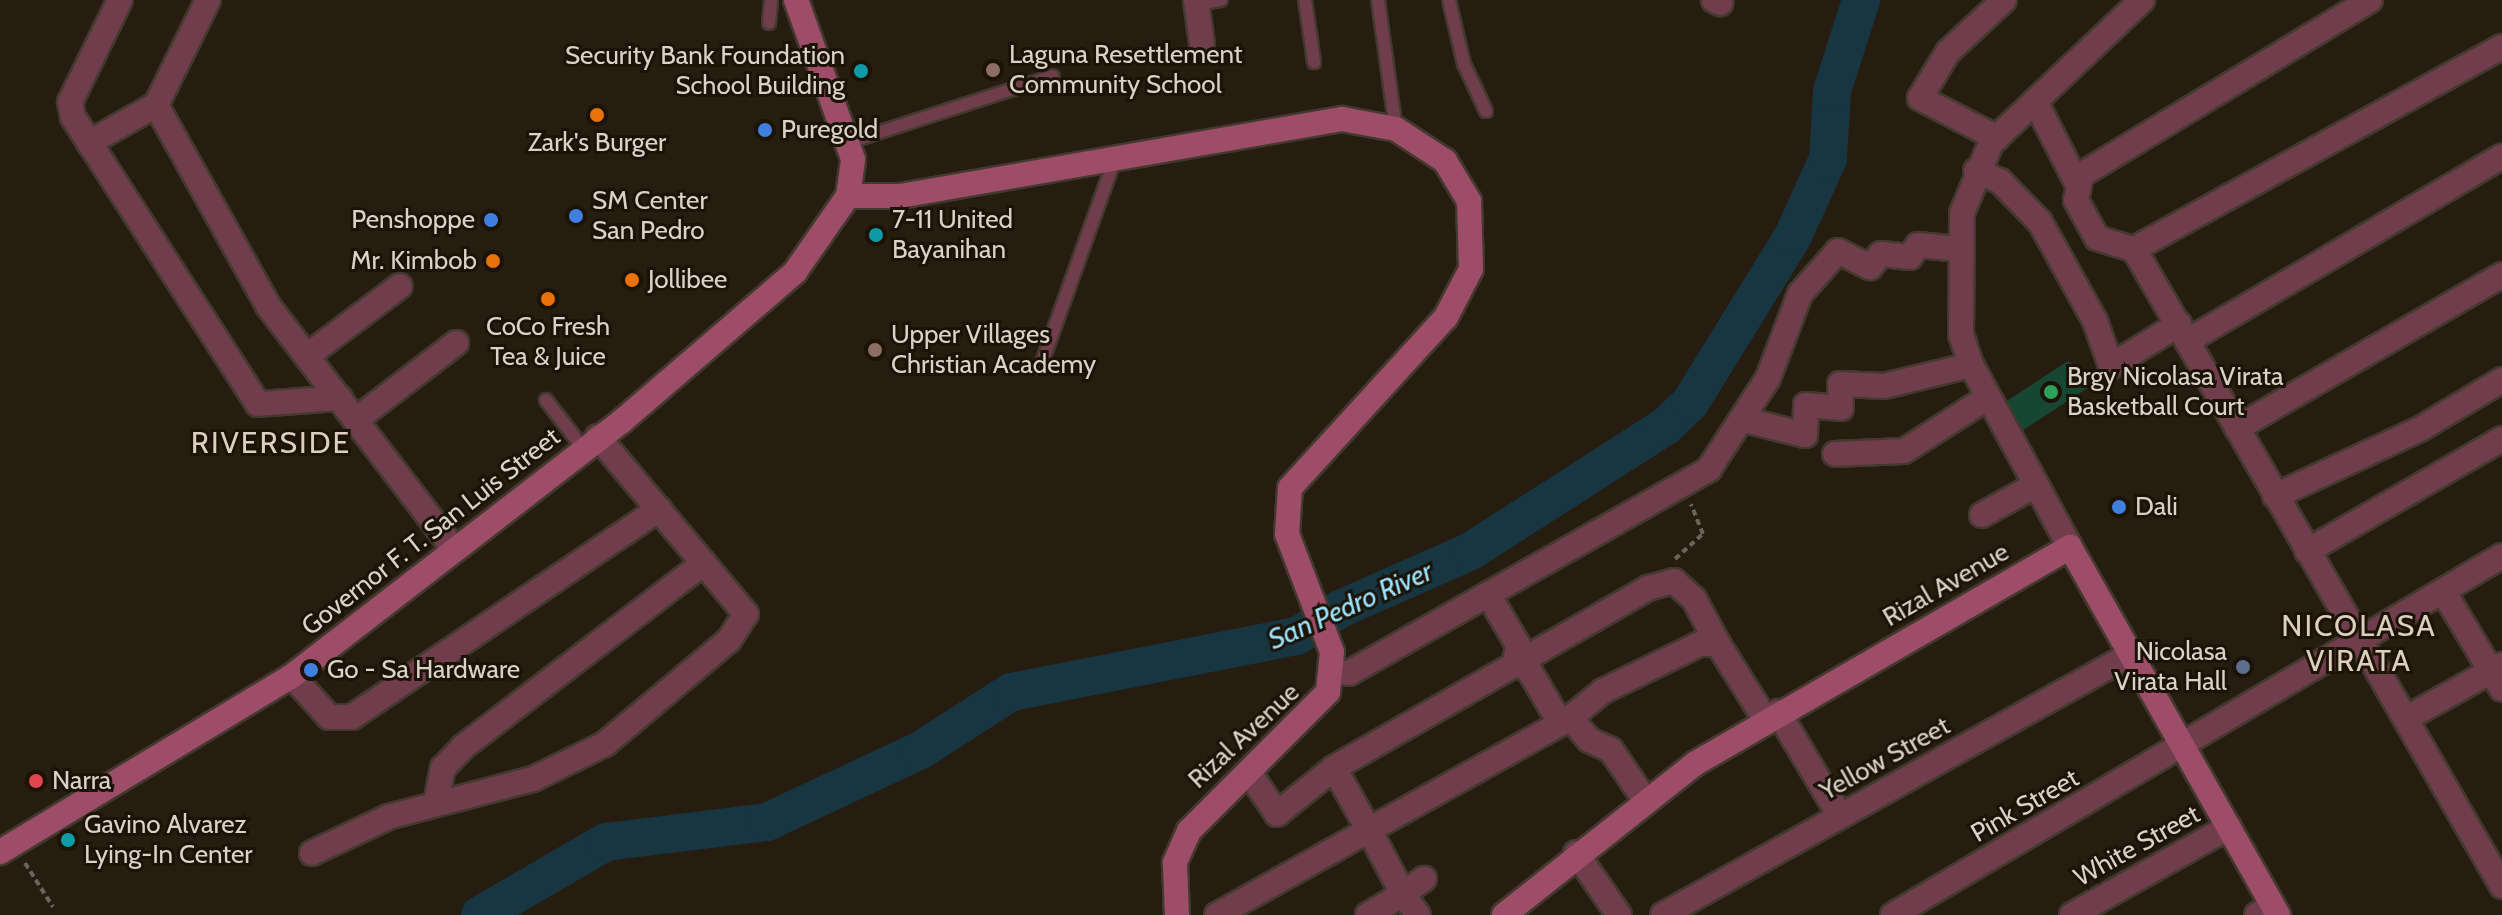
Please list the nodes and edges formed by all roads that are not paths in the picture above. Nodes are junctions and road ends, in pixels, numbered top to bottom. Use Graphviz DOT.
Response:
graph roads {
  1 [pos="120,0"];
  2 [pos="208,0"];
  3 [pos="771,0"];
  4 [pos="796,0"];
  5 [pos="1305,0"];
  6 [pos="1378,0"];
  7 [pos="1449,0"];
  8 [pos="2004,0"];
  9 [pos="2142,0"];
  10 [pos="2370,0"];
  11 [pos="1204,1"];
  12 [pos="769,23"];
  13 [pos="1202,44"];
  14 [pos="2502,47"];
  15 [pos="1314,62"];
  16 [pos="1053,76"];
  17 [pos="2035,101"];
  18 [pos="156,105"];
  19 [pos="1486,111"];
  20 [pos="1396,129"];
  21 [pos="1997,138"];
  22 [pos="849,142"];
  23 [pos="89,143"];
  24 [pos="2502,156"];
  25 [pos="1115,158"];
  26 [pos="1976,171"];
  27 [pos="2076,181"];
  28 [pos="848,196"];
  29 [pos="1960,249"];
  30 [pos="2134,249"];
  31 [pos="2502,275"];
  32 [pos="400,286"];
  33 [pos="2184,332"];
  34 [pos="456,343"];
  35 [pos="307,356"];
  36 [pos="1971,365"];
  37 [pos="1040,368"];
  38 [pos="2502,380"];
  39 [pos="340,398"];
  40 [pos="546,400"];
  41 [pos="1984,400"];
  42 [pos="357,419"];
  43 [pos="1745,420"];
  44 [pos="2237,428"];
  45 [pos="2502,439"];
  46 [pos="590,443"];
  47 [pos="1835,454"];
  48 [pos="2034,486"];
  49 [pos="2275,496"];
  50 [pos="659,509"];
  51 [pos="1982,515"];
  52 [pos="2070,547"];
  53 [pos="455,550"];
  54 [pos="2307,551"];
  55 [pos="2502,556"];
  56 [pos="704,563"];
  57 [pos="2443,591"];
  58 [pos="1488,594"];
  59 [pos="2361,638"];
  60 [pos="1718,644"];
  61 [pos="2135,652"];
  62 [pos="1515,663"];
  63 [pos="1332,672"];
  64 [pos="2498,675"];
  65 [pos="292,676"];
  66 [pos="1771,716"];
  67 [pos="1570,718"];
  68 [pos="2407,718"];
  69 [pos="2186,744"];
  70 [pos="1334,768"];
  71 [pos="1254,780"];
  72 [pos="1645,800"];
  73 [pos="436,803"];
  74 [pos="1840,816"];
  75 [pos="2229,827"];
  76 [pos="1369,830"];
  77 [pos="7,848"];
  78 [pos="312,853"];
  79 [pos="1576,853"];
  80 [pos="1424,879"];
  81 [pos="2502,886"];
  82 [pos="1403,894"];
  83 [pos="2269,912"];
  84 [pos="1177,915"];
  85 [pos="1217,915"];
  86 [pos="1368,915"];
  87 [pos="1418,915"];
  88 [pos="1504,915"];
  89 [pos="1619,915"];
  90 [pos="1663,915"];
  91 [pos="1893,915"];
  92 [pos="2072,915"];
  1 -- 23 [label="street"];
  2 -- 18 [label="street"];
  3 -- 12 [label="lane"];
  4 -- 22 [label="main road"];
  5 -- 15 [label="lane"];
  6 -- 20 [label="lane"];
  7 -- 19 [label="lane"];
  8 -- 21 [label="street"];
  9 -- 17 [label="street"];
  10 -- 27 [label="street"];
  11 -- 13 [label="street"];
  14 -- 30 [label="street"];
  16 -- 22 [label="lane"];
  17 -- 21 [label="street"];
  17 -- 27 [label="street"];
  18 -- 23 [label="street"];
  18 -- 35 [label="street"];
  20 -- 25 [label="main road"];
  20 -- 63 [label="main road, Rizal Avenue"];
  21 -- 26 [label="street"];
  22 -- 28 [label="main road"];
  23 -- 39 [label="street"];
  24 -- 33 [label="street"];
  25 -- 28 [label="main road"];
  25 -- 37 [label="lane"];
  26 -- 29 [label="street"];
  26 -- 33 [label="street"];
  27 -- 30 [label="street"];
  28 -- 46 [label="main road, Governor F. T. San Luis Street"];
  29 -- 36 [label="street"];
  29 -- 43 [label="street"];
  30 -- 33 [label="street"];
  31 -- 44 [label="street"];
  32 -- 35 [label="street"];
  33 -- 44 [label="street"];
  34 -- 42 [label="street"];
  35 -- 39 [label="street"];
  36 -- 41 [label="street"];
  36 -- 43 [label="street"];
  38 -- 49 [label="street"];
  39 -- 42 [label="street"];
  40 -- 46 [label="lane"];
  41 -- 47 [label="street"];
  41 -- 48 [label="street"];
  42 -- 53 [label="street"];
  43 -- 58 [label="street"];
  44 -- 49 [label="street"];
  45 -- 54 [label="street"];
  46 -- 50 [label="street"];
  46 -- 53 [label="main road, Governor F. T. San Luis Street"];
  48 -- 51 [label="street"];
  48 -- 52 [label="street"];
  49 -- 54 [label="street"];
  50 -- 56 [label="street"];
  50 -- 65 [label="street"];
  52 -- 61 [label="main road"];
  52 -- 66 [label="main road, Rizal Avenue"];
  53 -- 65 [label="main road, Governor F. T. San Luis Street"];
  54 -- 59 [label="street"];
  55 -- 57 [label="street, Pink Street"];
  56 -- 73 [label="street"];
  56 -- 73 [label="street"];
  57 -- 59 [label="street, Pink Street"];
  57 -- 64 [label="street"];
  58 -- 62 [label="street"];
  58 -- 63 [label="street"];
  59 -- 68 [label="street"];
  59 -- 69 [label="street, Pink Street"];
  60 -- 62 [label="street"];
  60 -- 66 [label="street"];
  60 -- 67 [label="street"];
  61 -- 69 [label="main road"];
  61 -- 74 [label="street, Yellow Street"];
  62 -- 67 [label="street"];
  62 -- 70 [label="street"];
  63 -- 84 [label="main road, Rizal Avenue"];
  64 -- 68 [label="street"];
  65 -- 77 [label="main road, Governor F. T. San Luis Street"];
  66 -- 72 [label="main road, Rizal Avenue"];
  66 -- 74 [label="street"];
  67 -- 72 [label="street"];
  67 -- 76 [label="street"];
  68 -- 81 [label="street"];
  69 -- 75 [label="main road"];
  69 -- 91 [label="street, Pink Street"];
  70 -- 71 [label="street"];
  70 -- 76 [label="street"];
  72 -- 79 [label="main road, Rizal Avenue"];
  73 -- 78 [label="street"];
  74 -- 90 [label="street, Yellow Street"];
  75 -- 83 [label="main road"];
  75 -- 92 [label="street, White Street"];
  76 -- 82 [label="street"];
  76 -- 85 [label="street"];
  79 -- 88 [label="main road, Rizal Avenue"];
  79 -- 89 [label="street"];
  80 -- 82 [label="street"];
  82 -- 86 [label="street"];
  82 -- 87 [label="street"];
}
